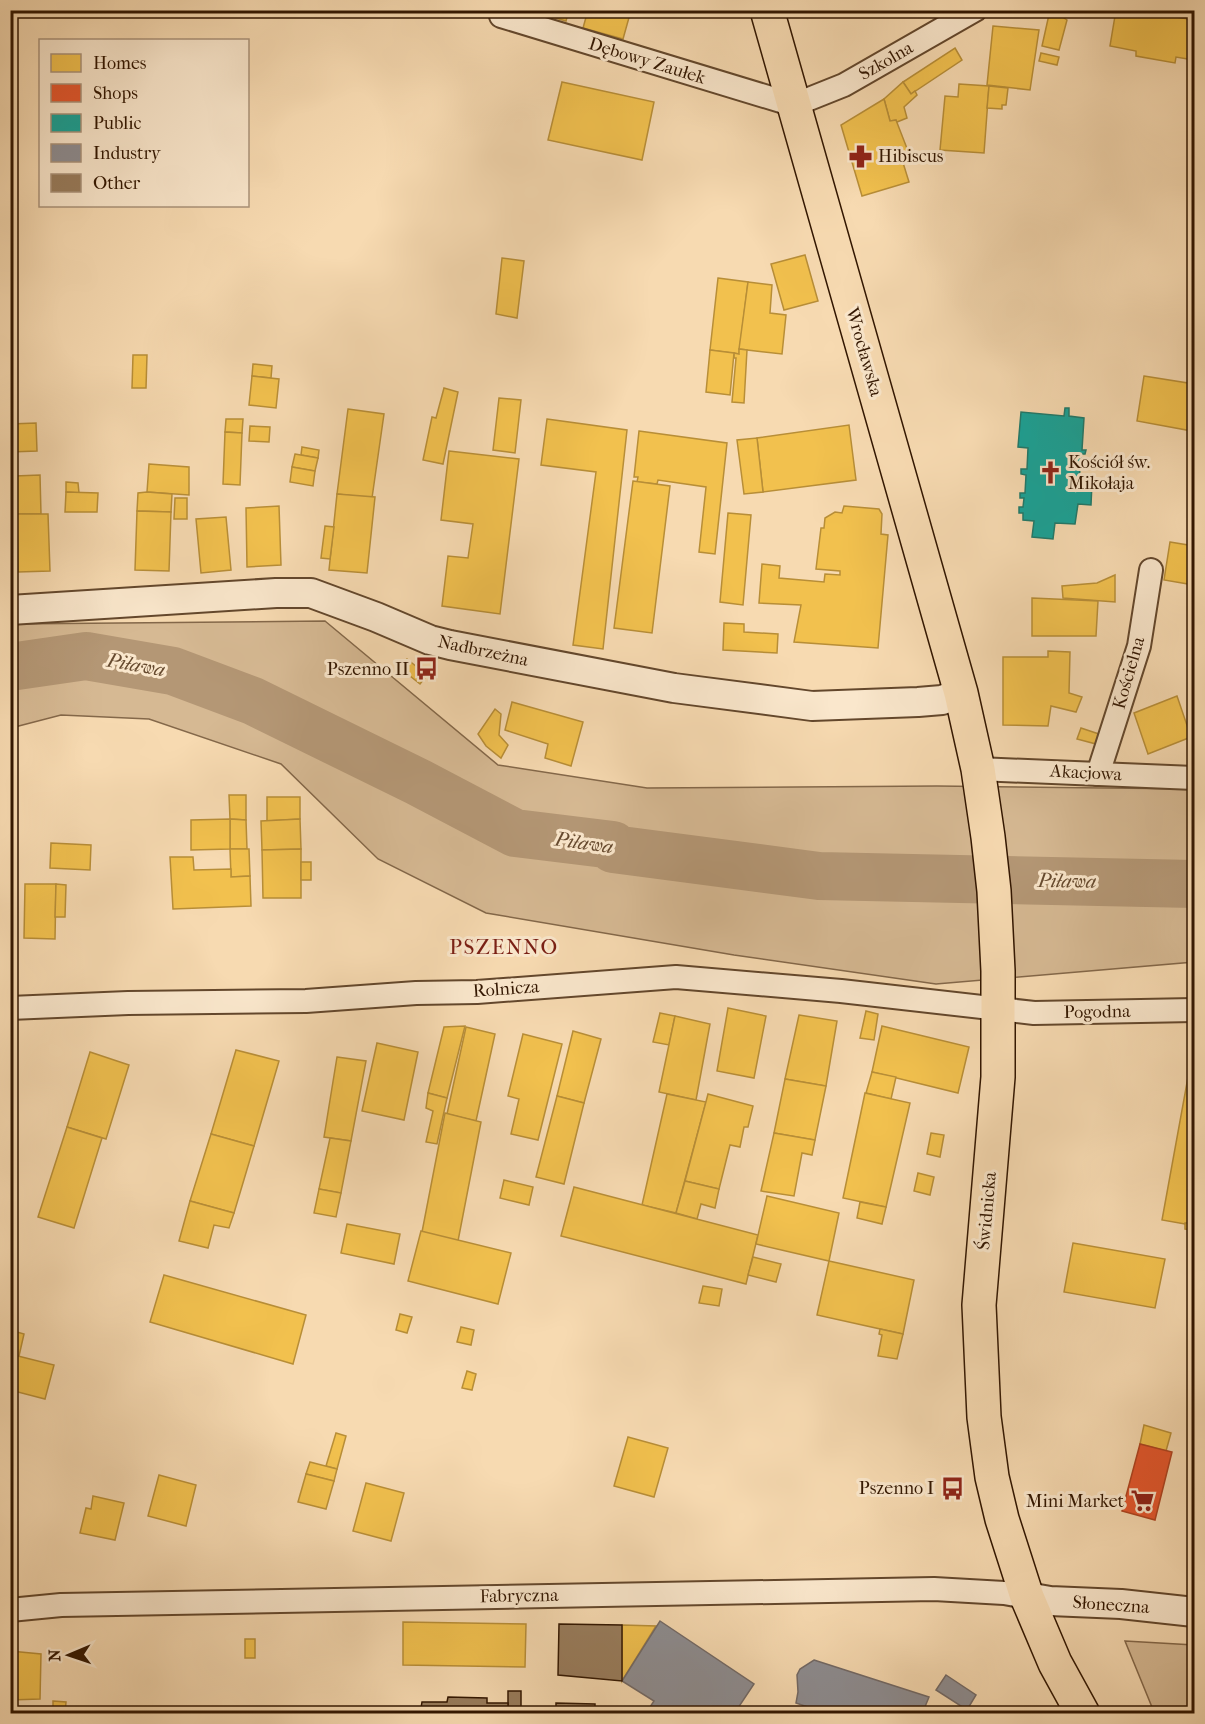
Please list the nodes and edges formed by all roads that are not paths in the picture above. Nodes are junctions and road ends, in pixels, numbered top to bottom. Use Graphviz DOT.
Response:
graph roads {
  1 [pos="767,10"];
  2 [pos="975,10"];
  3 [pos="501,16"];
  4 [pos="794,105"];
  5 [pos="1151,570"];
  6 [pos="10,610"];
  7 [pos="961,693"];
  8 [pos="1098,774"];
  9 [pos="980,777"];
  10 [pos="1194,778"];
  11 [pos="10,1008"];
  12 [pos="999,1009"];
  13 [pos="1194,1010"];
  14 [pos="1027,1597"];
  15 [pos="10,1611"];
  16 [pos="1194,1612"];
  17 [pos="1083,1713"];
  1 -- 4 [label="main road, Wrocławska"];
  2 -- 4 [label="street, Szkolna"];
  3 -- 4 [label="street, Dębowy Zaułek"];
  4 -- 7 [label="main road, Wrocławska"];
  5 -- 8 [label="street, Kościelna"];
  6 -- 7 [label="street, Nadbrzeżna"];
  7 -- 9 [label="main road, Świdnicka"];
  8 -- 9 [label="street, Akacjowa"];
  8 -- 10 [label="street, Akacjowa"];
  9 -- 12 [label="main road, Świdnicka"];
  11 -- 12 [label="street, Rolnicza"];
  12 -- 13 [label="street, Pogodna"];
  12 -- 14 [label="main road, Świdnicka"];
  14 -- 15 [label="street, Fabryczna"];
  14 -- 16 [label="street, Słoneczna"];
  14 -- 17 [label="main road, Świdnicka"];
}
